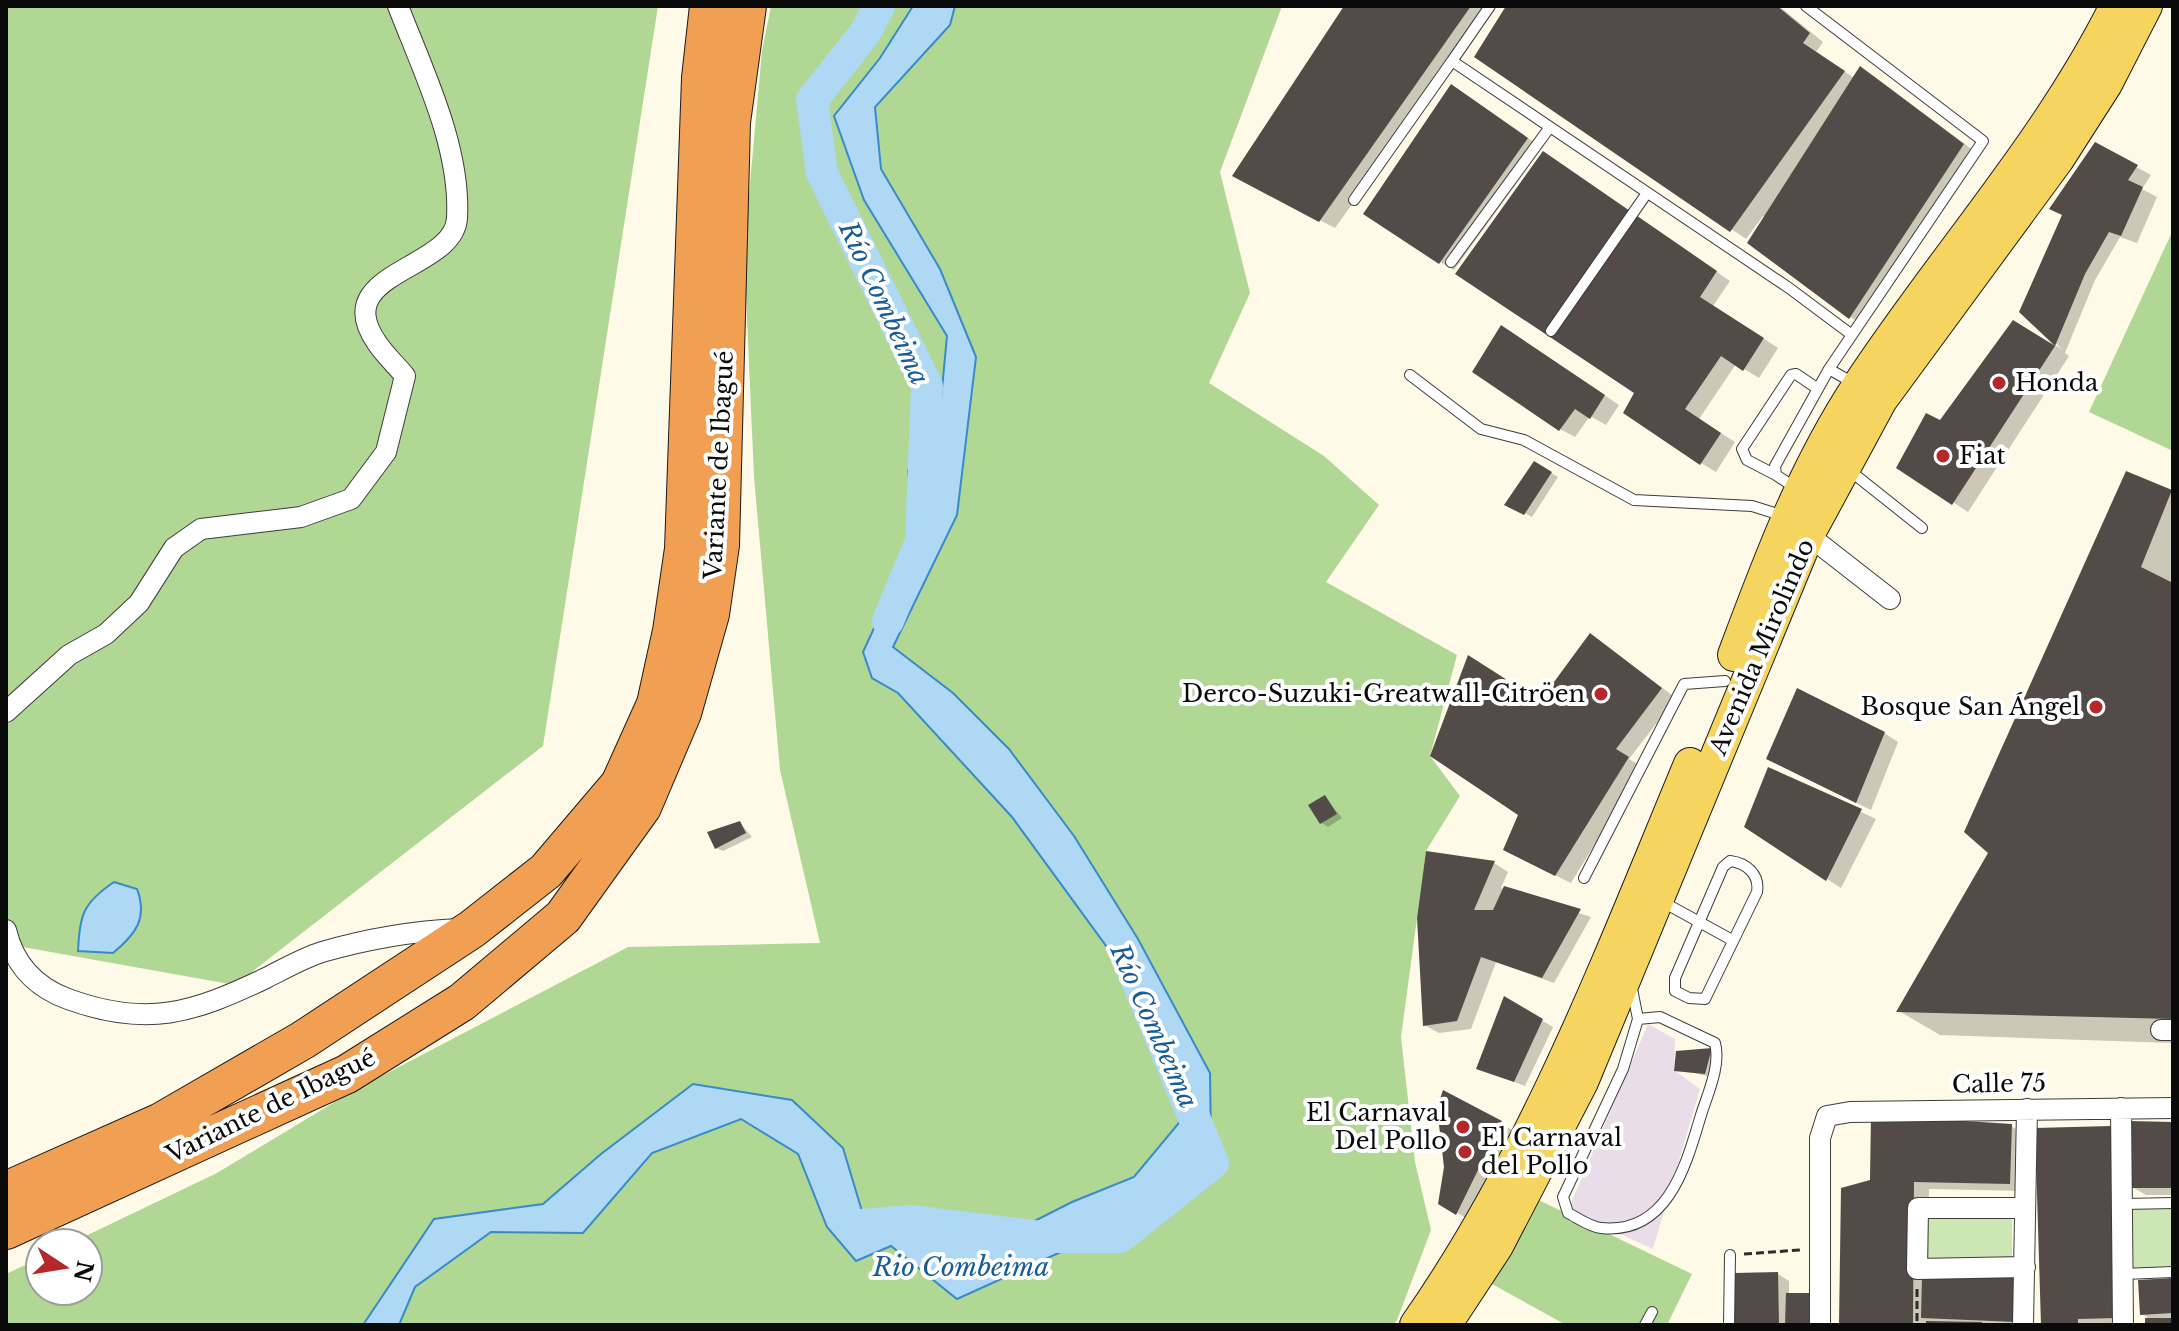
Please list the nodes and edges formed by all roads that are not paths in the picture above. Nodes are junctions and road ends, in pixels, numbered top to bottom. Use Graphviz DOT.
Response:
graph roads {
  1 [pos="398,6"];
  2 [pos="709,6"];
  3 [pos="747,6"];
  4 [pos="1490,6"];
  5 [pos="1806,6"];
  6 [pos="2122,7"];
  7 [pos="1452,61"];
  8 [pos="1550,127"];
  9 [pos="1647,193"];
  10 [pos="1354,200"];
  11 [pos="1451,262"];
  12 [pos="1551,331"];
  13 [pos="1852,335"];
  14 [pos="1829,369"];
  15 [pos="1410,375"];
  16 [pos="1858,386"];
  17 [pos="1818,389"];
  18 [pos="1845,466"];
  19 [pos="1792,504"];
  20 [pos="1922,528"];
  21 [pos="1890,599"];
  22 [pos="1725,681"];
  23 [pos="6,712"];
  24 [pos="1584,878"];
  25 [pos="1659,900"];
  26 [pos="1699,922"];
  27 [pos="472,929"];
  28 [pos="6,930"];
  29 [pos="1732,940"];
  30 [pos="1628,975"];
  31 [pos="1638,1019"];
  32 [pos="2121,1108"];
  33 [pos="2173,1108"];
  34 [pos="2027,1109"];
  35 [pos="6,1191"];
  36 [pos="2173,1203"];
  37 [pos="2124,1204"];
  38 [pos="2024,1208"];
  39 [pos="6,1230"];
  40 [pos="1730,1255"];
  41 [pos="2025,1267"];
  42 [pos="2173,1272"];
  43 [pos="2123,1274"];
  44 [pos="1652,1312"];
  45 [pos="1416,1325"];
  46 [pos="1445,1325"];
  47 [pos="1645,1325"];
  48 [pos="1729,1325"];
  49 [pos="1820,1325"];
  50 [pos="2023,1325"];
  51 [pos="2123,1325"];
  1 -- 23 [label="street"];
  2 -- 27 [label="highway, Variante de Ibagué"];
  3 -- 39 [label="highway, Variante de Ibagué"];
  4 -- 7 [label="lane"];
  5 -- 13 [label="lane"];
  6 -- 16 [label="main road, Avenida Mirolindo"];
  6 -- 18 [label="main road, Avenida Mirolindo"];
  7 -- 8 [label="lane"];
  7 -- 10 [label="lane"];
  8 -- 9 [label="lane"];
  8 -- 11 [label="lane"];
  9 -- 12 [label="lane"];
  9 -- 13 [label="lane"];
  13 -- 14 [label="lane"];
  14 -- 16 [label="lane"];
  14 -- 17 [label="lane"];
  15 -- 19 [label="lane"];
  16 -- 19 [label="main road, Avenida Mirolindo"];
  17 -- 19 [label="lane"];
  17 -- 19 [label="lane"];
  18 -- 19 [label="main road, Avenida Mirolindo"];
  18 -- 20 [label="lane"];
  19 -- 21 [label="street"];
  19 -- 22 [label="main road, Avenida Mirolindo"];
  19 -- 25 [label="main road, Avenida Mirolindo"];
  22 -- 24 [label="lane"];
  22 -- 45 [label="main road, Avenida Mirolindo"];
  25 -- 26 [label="lane"];
  25 -- 30 [label="main road, Avenida Mirolindo"];
  26 -- 29 [label="lane"];
  26 -- 29 [label="lane"];
  26 -- 29 [label="lane"];
  27 -- 28 [label="street"];
  27 -- 35 [label="highway, Variante de Ibagué"];
  30 -- 31 [label="lane"];
  30 -- 46 [label="main road, Avenida Mirolindo"];
  31 -- 31 [label="lane"];
  32 -- 33 [label="street, Calle 75"];
  32 -- 34 [label="street, Calle 75"];
  32 -- 37 [label="street"];
  34 -- 38 [label="street"];
  34 -- 49 [label="street, Calle 75"];
  36 -- 37 [label="lane"];
  37 -- 43 [label="street"];
  38 -- 41 [label="street"];
  38 -- 41 [label="street"];
  40 -- 48 [label="lane"];
  41 -- 50 [label="street"];
  42 -- 43 [label="lane"];
  43 -- 51 [label="street"];
  44 -- 47 [label="lane"];
}
